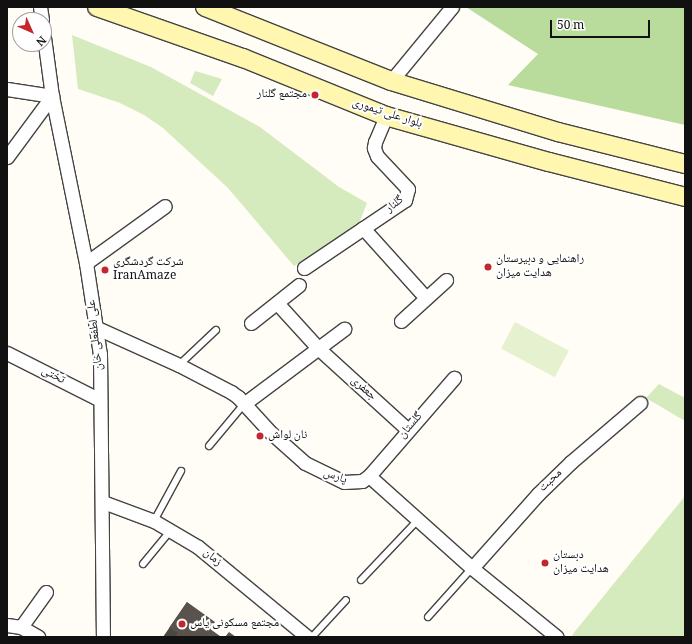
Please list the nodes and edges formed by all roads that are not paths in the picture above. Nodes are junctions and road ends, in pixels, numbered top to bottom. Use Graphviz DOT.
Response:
graph roads {
  1 [pos="97,7"];
  2 [pos="205,7"];
  3 [pos="452,7"];
  4 [pos="46,52"];
  5 [pos="391,81"];
  6 [pos="7,89"];
  7 [pos="52,96"];
  8 [pos="386,116"];
  9 [pos="7,157"];
  10 [pos="685,164"];
  11 [pos="685,197"];
  12 [pos="165,206"];
  13 [pos="363,228"];
  14 [pos="86,263"];
  15 [pos="304,268"];
  16 [pos="446,280"];
  17 [pos="299,285"];
  18 [pos="426,298"];
  19 [pos="277,303"];
  20 [pos="401,321"];
  21 [pos="251,323"];
  22 [pos="97,328"];
  23 [pos="344,329"];
  24 [pos="216,330"];
  25 [pos="319,349"];
  26 [pos="7,353"];
  27 [pos="179,364"];
  28 [pos="454,378"];
  29 [pos="100,400"];
  30 [pos="640,403"];
  31 [pos="245,404"];
  32 [pos="408,430"];
  33 [pos="209,446"];
  34 [pos="181,471"];
  35 [pos="369,476"];
  36 [pos="103,502"];
  37 [pos="418,520"];
  38 [pos="154,521"];
  39 [pos="171,530"];
  40 [pos="143,564"];
  41 [pos="472,568"];
  42 [pos="361,580"];
  43 [pos="46,592"];
  44 [pos="346,600"];
  45 [pos="428,617"];
  46 [pos="7,625"];
  47 [pos="20,627"];
  48 [pos="38,637"];
  49 [pos="103,637"];
  50 [pos="307,637"];
  51 [pos="312,637"];
  52 [pos="557,637"];
  1 -- 8 [label="main road, بلوار علی تیموری"];
  2 -- 5 [label="main road"];
  3 -- 5 [label="street"];
  4 -- 7 [label="street, علی لطفعلی خان"];
  5 -- 10 [label="main road"];
  6 -- 7 [label="street"];
  7 -- 9 [label="street"];
  7 -- 14 [label="street, علی لطفعلی خان"];
  8 -- 11 [label="main road, بلوار علی تیموری"];
  8 -- 13 [label="street, گلنار"];
  12 -- 14 [label="street"];
  13 -- 15 [label="street, گلنار"];
  13 -- 18 [label="street"];
  14 -- 22 [label="street, علی لطفعلی خان"];
  16 -- 18 [label="street"];
  17 -- 19 [label="street"];
  18 -- 20 [label="street"];
  19 -- 21 [label="street"];
  19 -- 25 [label="street, جعفری"];
  22 -- 27 [label="street, پارس"];
  22 -- 29 [label="street, علی لطفعلی خان"];
  23 -- 25 [label="street"];
  24 -- 27 [label="lane"];
  25 -- 31 [label="street"];
  25 -- 32 [label="street, جعفری"];
  26 -- 29 [label="street, تختی"];
  27 -- 31 [label="street, پارس"];
  28 -- 32 [label="street, گلستان"];
  29 -- 36 [label="street, علی لطفعلی خان"];
  30 -- 41 [label="street, محبت"];
  31 -- 33 [label="lane"];
  31 -- 35 [label="street, پارس"];
  32 -- 35 [label="street, گلستان"];
  34 -- 38 [label="lane"];
  35 -- 37 [label="street"];
  36 -- 38 [label="street, زمان"];
  36 -- 49 [label="street, علی لطفعلی خان"];
  37 -- 41 [label="street"];
  37 -- 42 [label="lane"];
  38 -- 39 [label="street, زمان"];
  39 -- 40 [label="lane"];
  39 -- 50 [label="street, زمان"];
  41 -- 45 [label="lane"];
  41 -- 52 [label="street"];
  43 -- 47 [label="street"];
  44 -- 51 [label="lane"];
  46 -- 47 [label="street"];
  47 -- 48 [label="street"];
}
